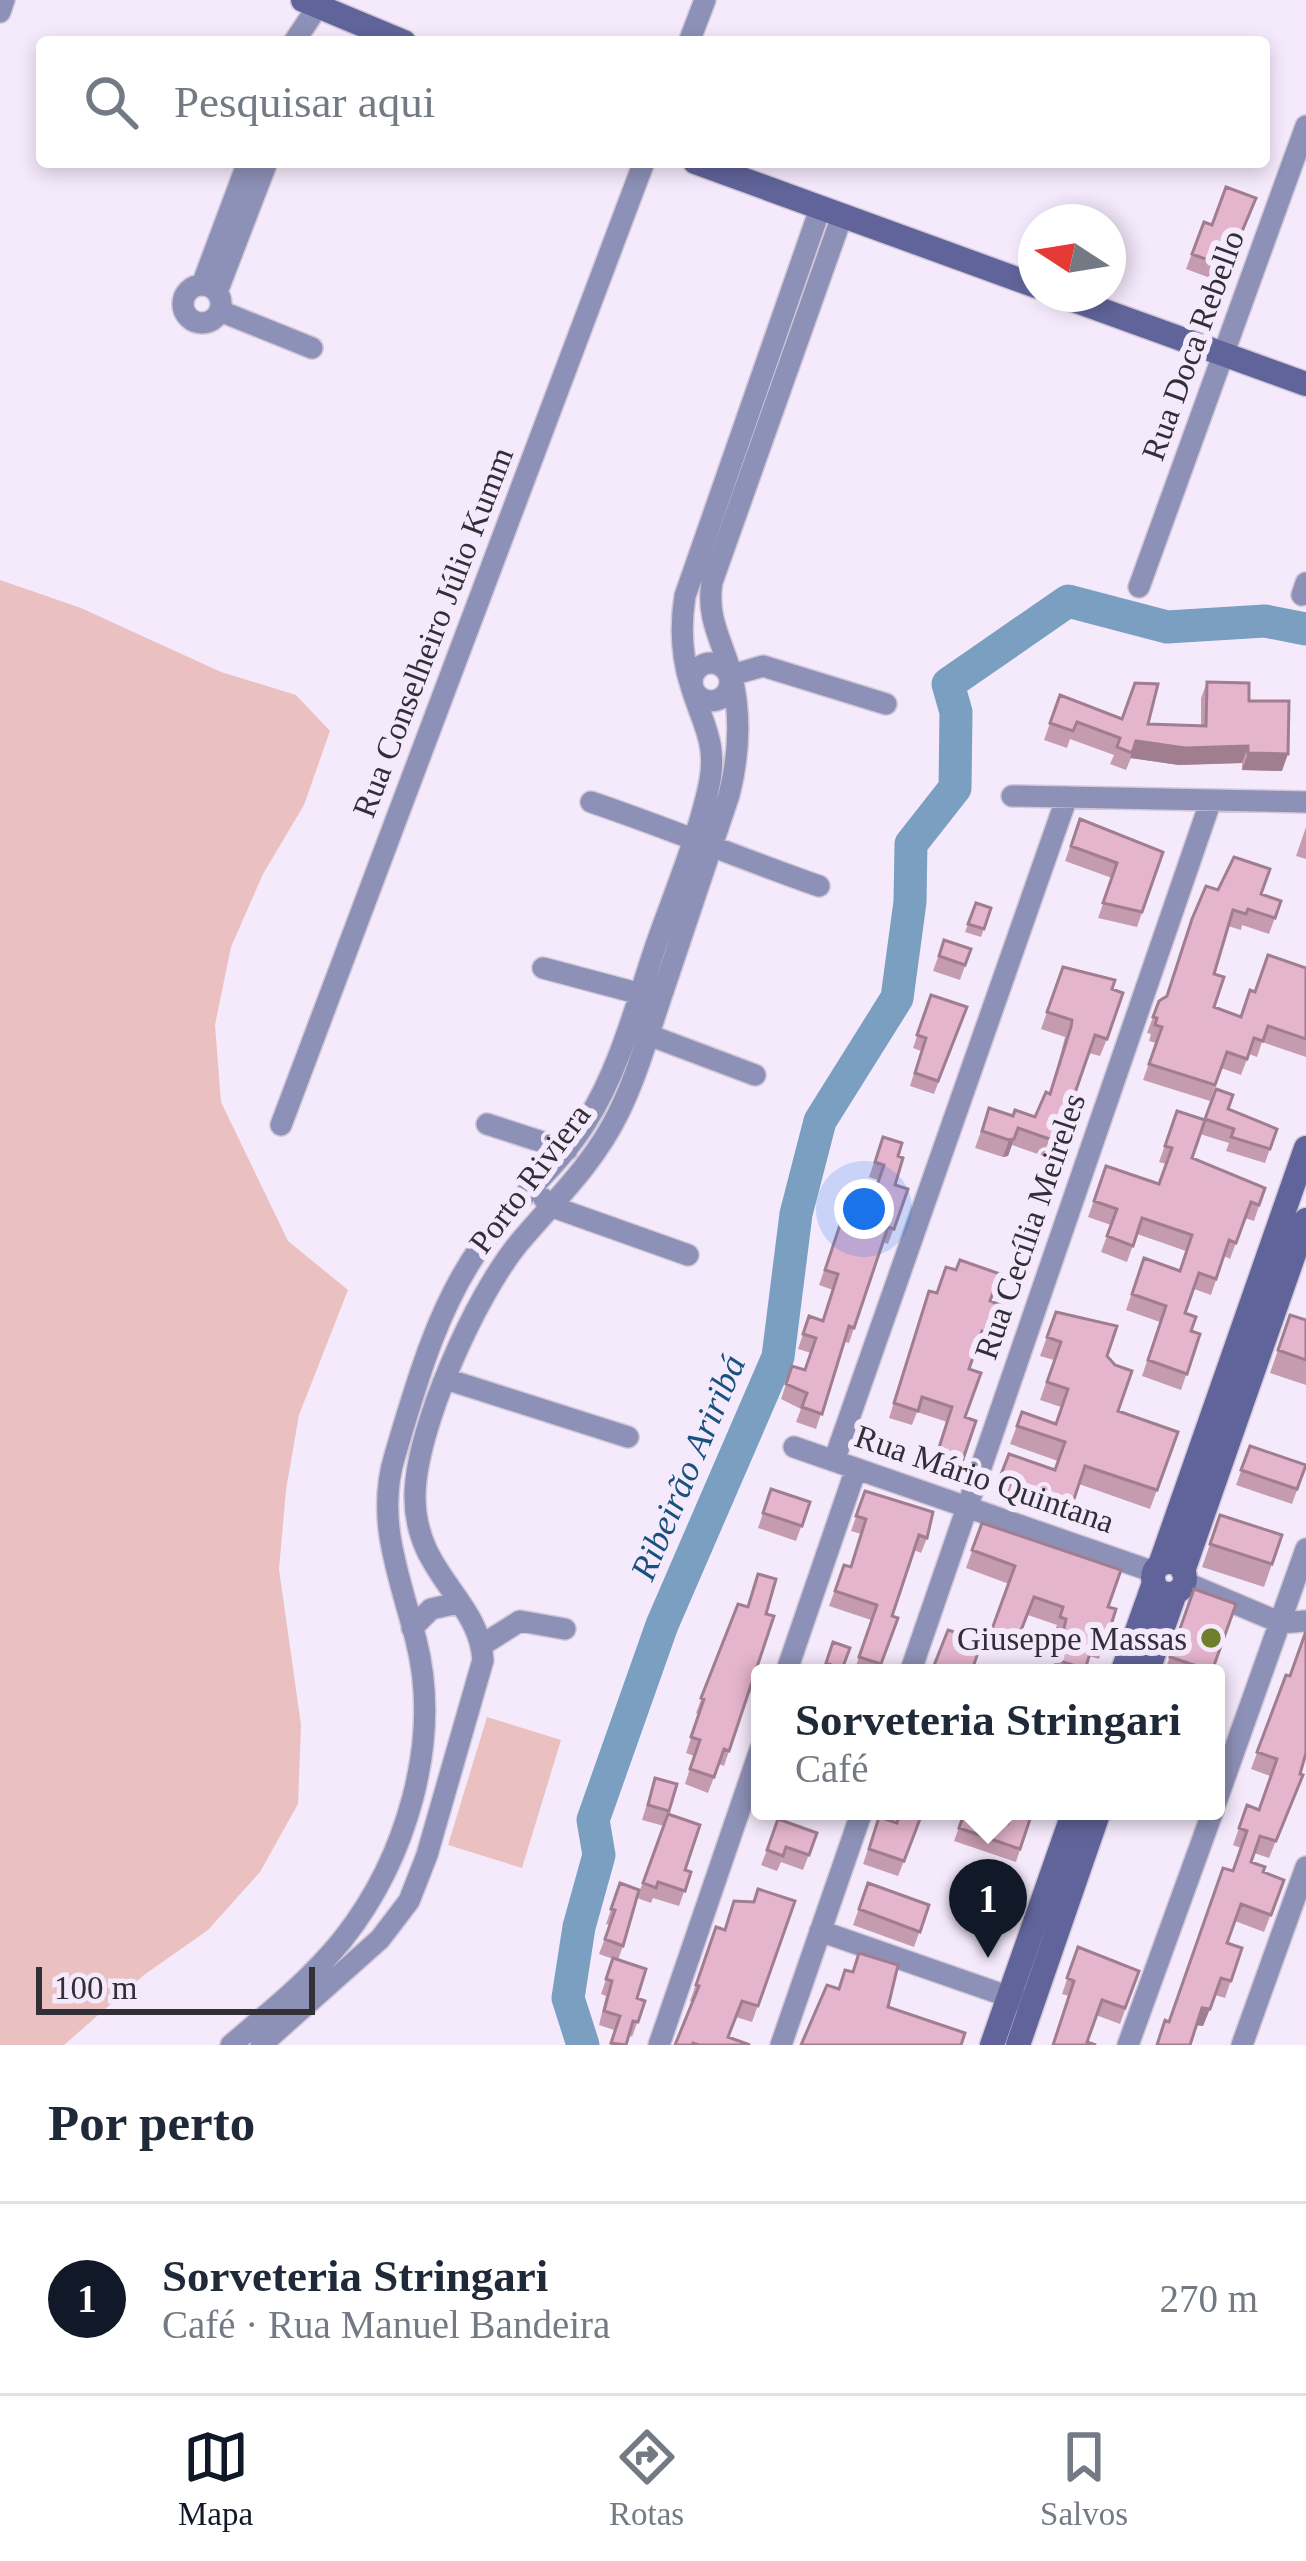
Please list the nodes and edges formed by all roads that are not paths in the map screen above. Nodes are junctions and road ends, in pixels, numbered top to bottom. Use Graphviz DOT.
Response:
graph roads {
  1 [pos="4,0"];
  2 [pos="705,0"];
  3 [pos="311,3"];
  4 [pos="0,12"];
  5 [pos="297,36"];
  6 [pos="310,36"];
  7 [pos="390,36"];
  8 [pos="691,36"];
  9 [pos="1306,126"];
  10 [pos="247,168"];
  11 [pos="264,168"];
  12 [pos="642,168"];
  13 [pos="711,168"];
  14 [pos="831,212"];
  15 [pos="232,230"];
  16 [pos="1018,280"];
  17 [pos="1106,312"];
  18 [pos="312,348"];
  19 [pos="1224,355"];
  20 [pos="1306,385"];
  21 [pos="730,498"];
  22 [pos="1139,587"];
  23 [pos="731,675"];
  24 [pos="692,689"];
  25 [pos="886,704"];
  26 [pos="1012,796"];
  27 [pos="1067,797"];
  28 [pos="1211,800"];
  29 [pos="591,802"];
  30 [pos="1306,802"];
  31 [pos="702,843"];
  32 [pos="819,886"];
  33 [pos="543,968"];
  34 [pos="650,996"];
  35 [pos="638,1031"];
  36 [pos="755,1075"];
  37 [pos="487,1124"];
  38 [pos="281,1125"];
  39 [pos="1306,1148"];
  40 [pos="567,1150"];
  41 [pos="532,1188"];
  42 [pos="553,1207"];
  43 [pos="1306,1220"];
  44 [pos="688,1255"];
  45 [pos="446,1379"];
  46 [pos="628,1437"];
  47 [pos="794,1447"];
  48 [pos="834,1461"];
  49 [pos="856,1468"];
  50 [pos="967,1507"];
  51 [pos="1306,1549"];
  52 [pos="1168,1578"];
  53 [pos="458,1603"];
  54 [pos="1306,1622"];
  55 [pos="1280,1623"];
  56 [pos="412,1628"];
  57 [pos="565,1629"];
  58 [pos="482,1645"];
  59 [pos="789,1664"];
  60 [pos="913,1664"];
  61 [pos="1126,1664"];
  62 [pos="1149,1664"];
  63 [pos="751,1776"];
  64 [pos="1225,1777"];
  65 [pos="859,1820"];
  66 [pos="1071,1820"];
  67 [pos="1095,1820"];
  68 [pos="1210,1820"];
  69 [pos="1306,1867"];
  70 [pos="377,1885"];
  71 [pos="409,1900"];
  72 [pos="358,1917"];
  73 [pos="820,1931"];
  74 [pos="380,1939"];
  75 [pos="1021,2001"];
  76 [pos="231,2045"];
  77 [pos="261,2045"];
  78 [pos="659,2045"];
  79 [pos="781,2045"];
  80 [pos="992,2045"];
  81 [pos="1018,2045"];
  82 [pos="1128,2045"];
  83 [pos="1242,2045"];
  1 -- 4 [label="street"];
  2 -- 8 [label="street"];
  3 -- 5 [label="street"];
  3 -- 6 [label="street"];
  3 -- 7 [label="main road"];
  9 -- 19 [label="street, Rua Doca Rebello"];
  10 -- 15 [label="street"];
  11 -- 15 [label="street"];
  12 -- 38 [label="street, Rua Conselheiro Júlio Kumm"];
  13 -- 14 [label="main road"];
  14 -- 16 [label="main road"];
  14 -- 21 [label="street, Porto Riviera"];
  15 -- 18 [label="street"];
  17 -- 19 [label="main road"];
  19 -- 20 [label="main road"];
  19 -- 22 [label="street, Rua Doca Rebello"];
  21 -- 23 [label="street, Porto Riviera"];
  21 -- 24 [label="street, Porto Riviera"];
  23 -- 24 [label="street"];
  23 -- 25 [label="street"];
  23 -- 31 [label="street, Porto Riviera"];
  24 -- 31 [label="street, Porto Riviera"];
  26 -- 27 [label="street"];
  27 -- 28 [label="street"];
  27 -- 48 [label="street"];
  28 -- 30 [label="street"];
  28 -- 50 [label="street, Rua Cecília Meireles"];
  29 -- 31 [label="street"];
  31 -- 32 [label="street"];
  31 -- 34 [label="street, Porto Riviera"];
  33 -- 34 [label="street"];
  34 -- 35 [label="street, Porto Riviera"];
  35 -- 36 [label="street"];
  35 -- 40 [label="street, Porto Riviera"];
  35 -- 42 [label="street, Porto Riviera"];
  37 -- 40 [label="street"];
  39 -- 52 [label="main road"];
  40 -- 41 [label="street, Porto Riviera"];
  41 -- 42 [label="street"];
  41 -- 56 [label="street, Porto Riviera"];
  42 -- 44 [label="street"];
  42 -- 45 [label="street, Porto Riviera"];
  43 -- 52 [label="main road"];
  45 -- 46 [label="street"];
  45 -- 53 [label="street, Porto Riviera"];
  47 -- 48 [label="street, Rua Mário Quintana"];
  48 -- 49 [label="street, Rua Mário Quintana"];
  49 -- 50 [label="street, Rua Mário Quintana"];
  49 -- 59 [label="street"];
  50 -- 52 [label="street, Rua Mário Quintana"];
  50 -- 60 [label="street, Rua Cecília Meireles"];
  51 -- 55 [label="street"];
  52 -- 55 [label="street, Rua Mário Quintana"];
  52 -- 61 [label="main road"];
  52 -- 62 [label="main road"];
  53 -- 56 [label="street"];
  53 -- 58 [label="street, Porto Riviera"];
  54 -- 55 [label="street, Rua Mário Quintana"];
  55 -- 64 [label="street"];
  56 -- 70 [label="street, Porto Riviera"];
  57 -- 58 [label="street"];
  58 -- 71 [label="street"];
  63 -- 78 [label="street"];
  65 -- 73 [label="street"];
  66 -- 75 [label="main road"];
  67 -- 75 [label="main road"];
  68 -- 82 [label="street"];
  69 -- 83 [label="street"];
  70 -- 71 [label="street"];
  70 -- 72 [label="street, Porto Riviera"];
  71 -- 74 [label="street"];
  72 -- 74 [label="street"];
  72 -- 76 [label="street, Porto Riviera"];
  73 -- 75 [label="street"];
  73 -- 79 [label="street"];
  74 -- 77 [label="street"];
  75 -- 80 [label="main road"];
  75 -- 81 [label="main road"];
}
